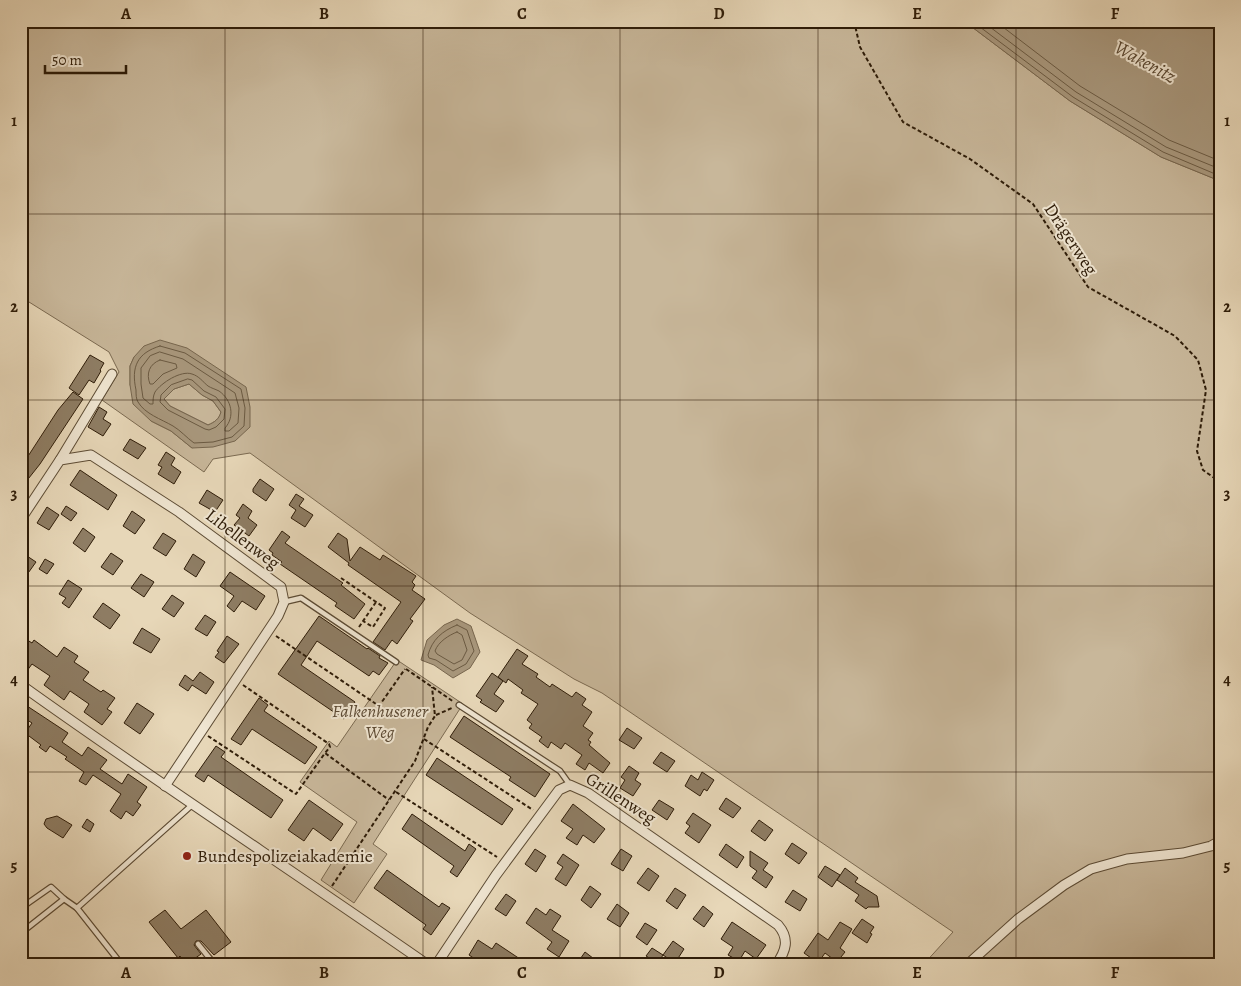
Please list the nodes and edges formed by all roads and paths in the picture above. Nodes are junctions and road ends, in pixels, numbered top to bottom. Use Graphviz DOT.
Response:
graph roads {
  1 [pos="854,21"];
  2 [pos="112,374"];
  3 [pos="60,460"];
  4 [pos="1220,482"];
  5 [pos="21,519"];
  6 [pos="341,578"];
  7 [pos="284,602"];
  8 [pos="376,602"];
  9 [pos="363,621"];
  10 [pos="268,631"];
  11 [pos="354,635"];
  12 [pos="396,662"];
  13 [pos="405,669"];
  14 [pos="234,680"];
  15 [pos="21,685"];
  16 [pos="432,687"];
  17 [pos="459,705"];
  18 [pos="435,716"];
  19 [pos="202,732"];
  20 [pos="424,739"];
  21 [pos="326,753"];
  22 [pos="570,785"];
  23 [pos="165,786"];
  24 [pos="396,792"];
  25 [pos="389,800"];
  26 [pos="192,805"];
  27 [pos="541,815"];
  28 [pos="1220,841"];
  29 [pos="505,863"];
  30 [pos="327,895"];
  31 [pos="64,899"];
  32 [pos="21,908"];
  33 [pos="76,908"];
  34 [pos="21,933"];
  35 [pos="198,944"];
  36 [pos="122,965"];
  37 [pos="215,965"];
  38 [pos="428,965"];
  39 [pos="436,965"];
  40 [pos="776,965"];
  41 [pos="967,965"];
  1 -- 4 [label="path, Drägerweg"];
  2 -- 3 [label="street"];
  3 -- 5 [label="street"];
  3 -- 7 [label="street, Libellenweg"];
  6 -- 8 [label="path"];
  7 -- 10 [label="street"];
  7 -- 11 [label="lane"];
  8 -- 9 [label="path"];
  8 -- 9 [label="path"];
  9 -- 11 [label="path"];
  10 -- 13 [label="path"];
  10 -- 14 [label="street"];
  11 -- 12 [label="lane"];
  12 -- 13 [label="path"];
  13 -- 16 [label="path"];
  14 -- 19 [label="street"];
  14 -- 21 [label="path"];
  15 -- 23 [label="street"];
  16 -- 17 [label="path"];
  16 -- 18 [label="path"];
  17 -- 18 [label="path"];
  17 -- 22 [label="lane"];
  18 -- 20 [label="path"];
  19 -- 21 [label="path"];
  19 -- 23 [label="street"];
  20 -- 24 [label="path"];
  20 -- 27 [label="path"];
  21 -- 25 [label="path"];
  22 -- 27 [label="street, Grillenweg"];
  22 -- 40 [label="street, Grillenweg"];
  23 -- 26 [label="street"];
  24 -- 25 [label="path"];
  24 -- 29 [label="path"];
  25 -- 30 [label="path"];
  26 -- 30 [label="street"];
  26 -- 33 [label="lane"];
  27 -- 29 [label="street, Grillenweg"];
  28 -- 41 [label="street"];
  29 -- 39 [label="street, Grillenweg"];
  30 -- 38 [label="street"];
  31 -- 32 [label="lane"];
  31 -- 33 [label="lane"];
  31 -- 34 [label="lane"];
  33 -- 36 [label="lane"];
  35 -- 37 [label="lane"];
}
